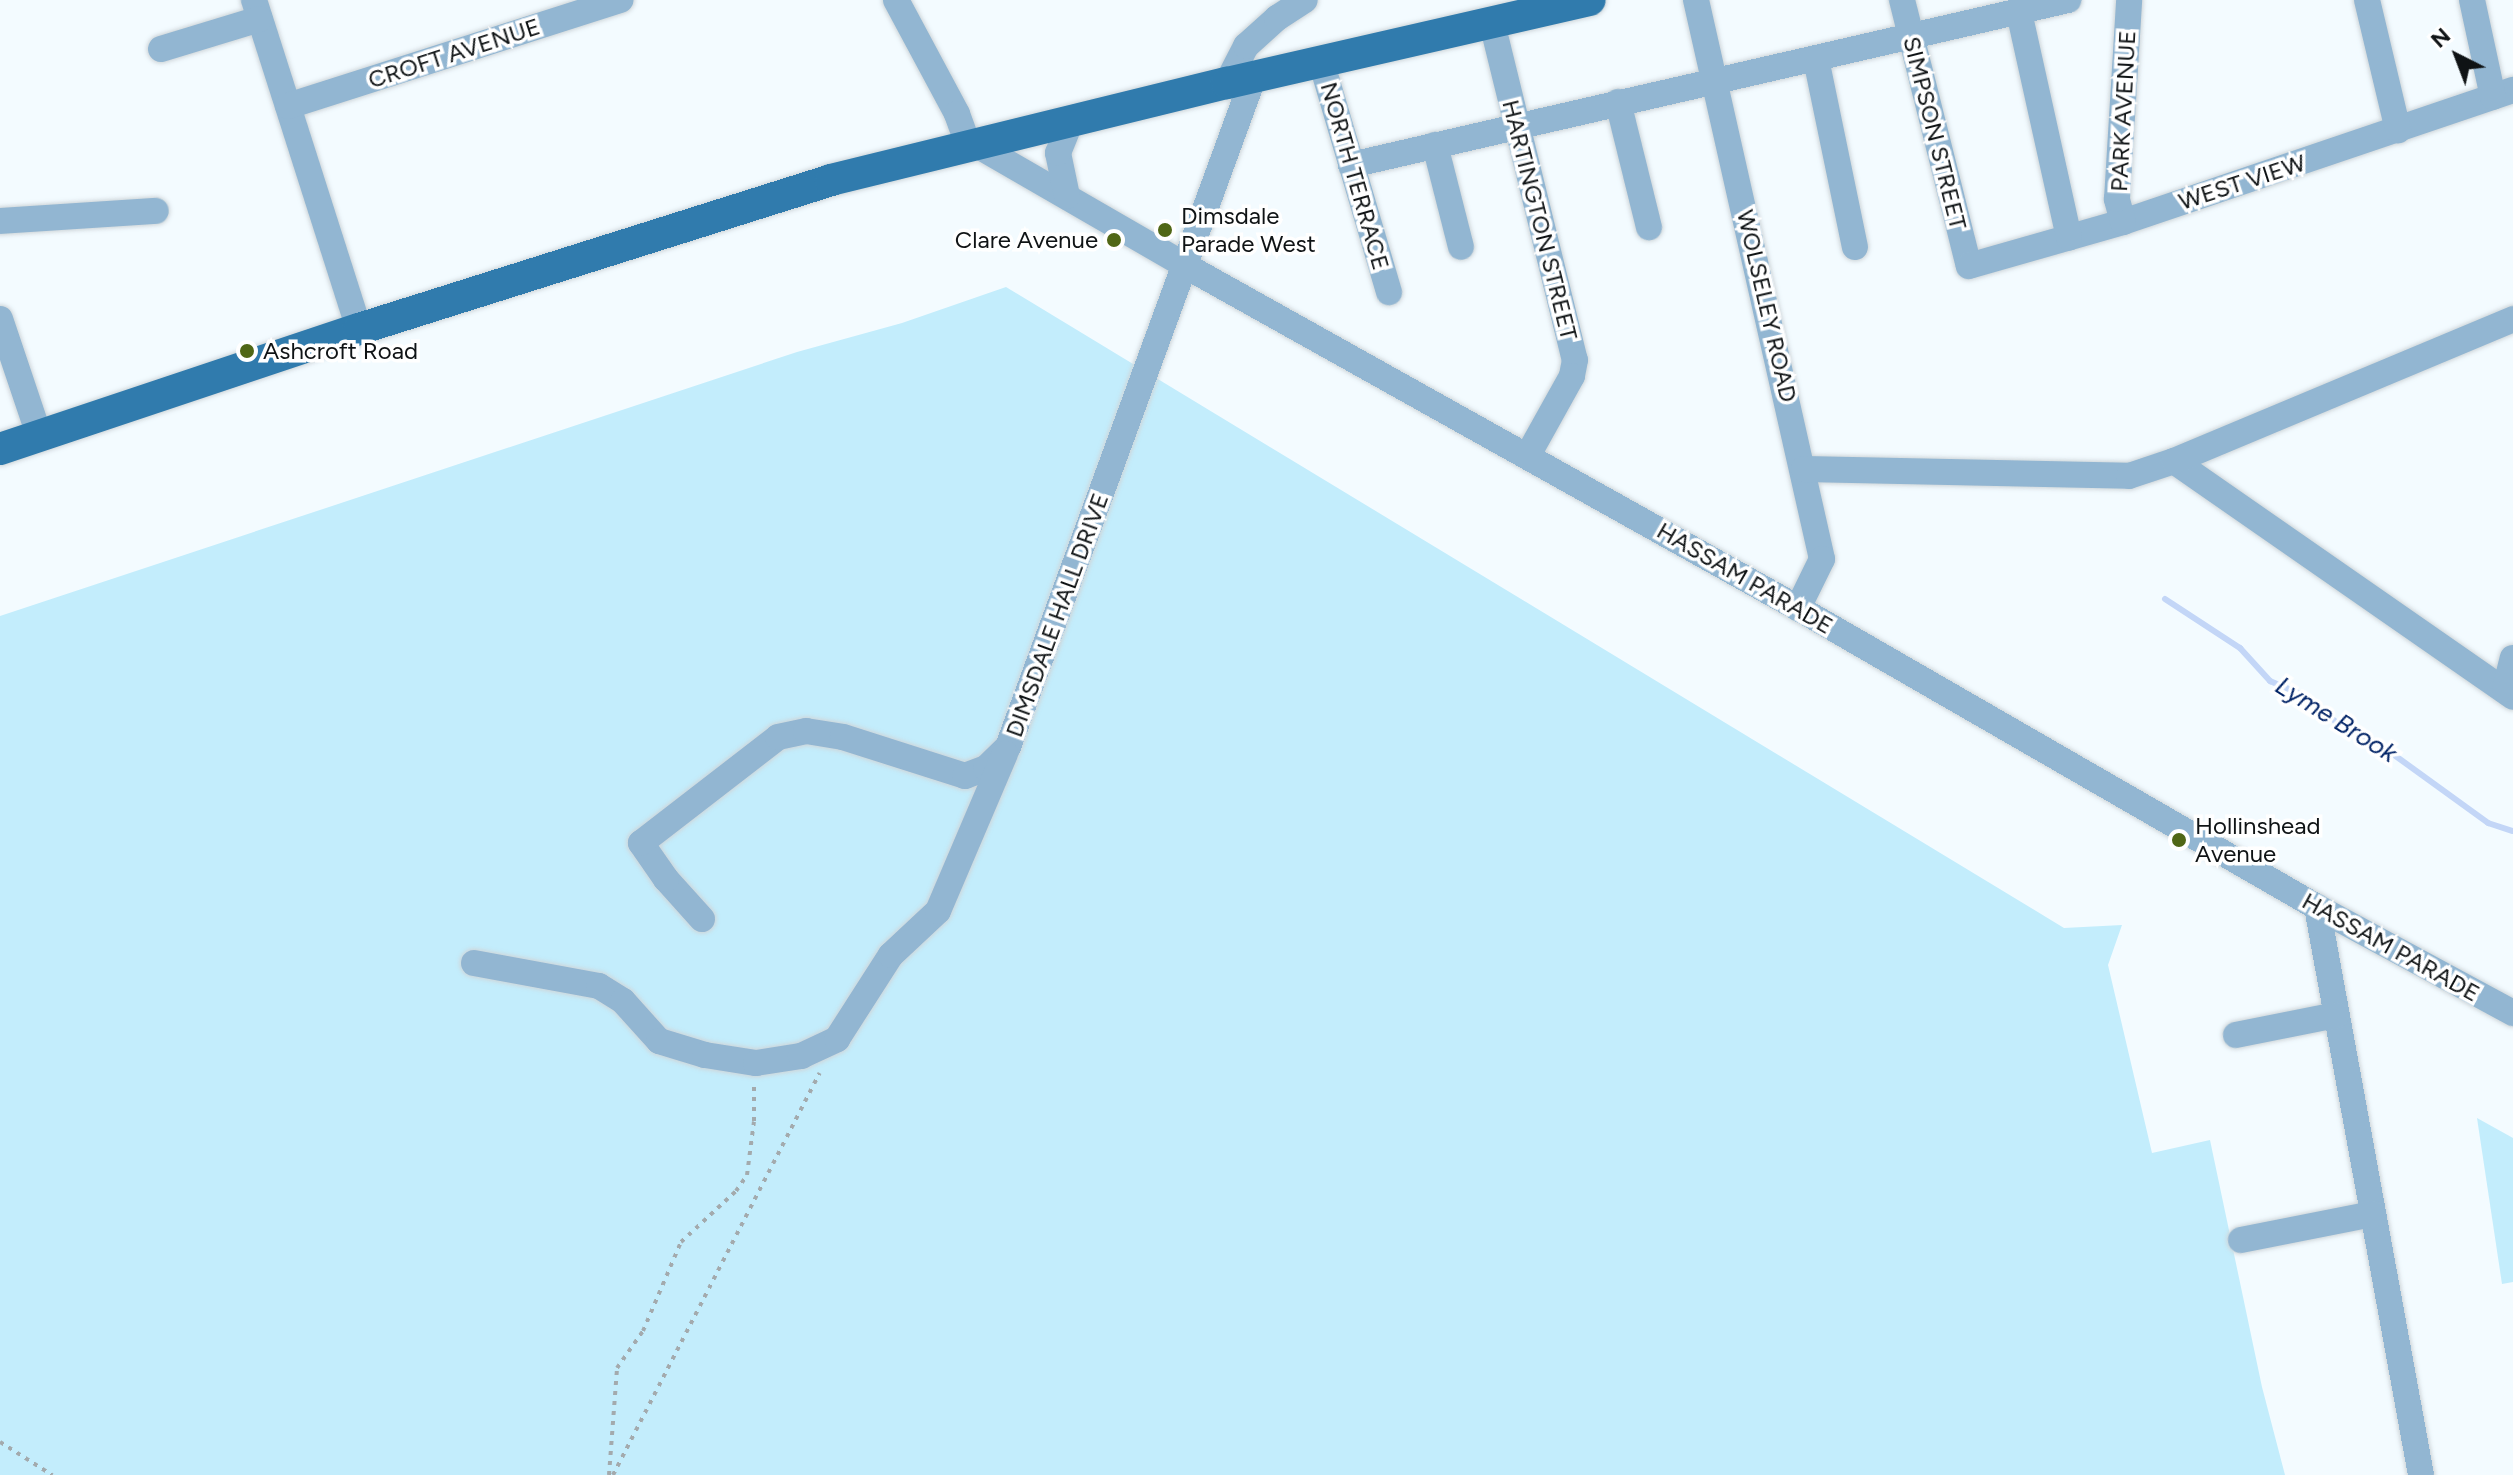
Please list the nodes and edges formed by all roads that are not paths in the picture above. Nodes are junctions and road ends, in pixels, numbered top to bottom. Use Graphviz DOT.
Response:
graph roads {
  1 [pos="621,0"];
  2 [pos="896,0"];
  3 [pos="1305,0"];
  4 [pos="1590,0"];
  5 [pos="1696,0"];
  6 [pos="1902,0"];
  7 [pos="2068,0"];
  8 [pos="2129,0"];
  9 [pos="2367,0"];
  10 [pos="2472,0"];
  11 [pos="257,9"];
  12 [pos="2019,12"];
  13 [pos="1492,23"];
  14 [pos="1911,37"];
  15 [pos="161,49"];
  16 [pos="1816,59"];
  17 [pos="1321,61"];
  18 [pos="1240,80"];
  19 [pos="1716,84"];
  20 [pos="2503,94"];
  21 [pos="1618,102"];
  22 [pos="288,106"];
  23 [pos="1071,121"];
  24 [pos="1515,127"];
  25 [pos="2398,130"];
  26 [pos="972,145"];
  27 [pos="1435,145"];
  28 [pos="1351,165"];
  29 [pos="1067,196"];
  30 [pos="156,211"];
  31 [pos="0,221"];
  32 [pos="2123,222"];
  33 [pos="1649,227"];
  34 [pos="2069,238"];
  35 [pos="1461,247"];
  36 [pos="1855,247"];
  37 [pos="1186,266"];
  38 [pos="1969,266"];
  39 [pos="1389,292"];
  40 [pos="0,319"];
  41 [pos="2513,319"];
  42 [pos="359,329"];
  43 [pos="39,435"];
  44 [pos="0,449"];
  45 [pos="1528,455"];
  46 [pos="2174,461"];
  47 [pos="1804,469"];
  48 [pos="1798,608"];
  49 [pos="2513,658"];
  50 [pos="2509,693"];
  51 [pos="1008,747"];
  52 [pos="2317,907"];
  53 [pos="702,919"];
  54 [pos="474,963"];
  55 [pos="2513,1013"];
  56 [pos="2336,1015"];
  57 [pos="2236,1035"];
  58 [pos="2372,1214"];
  59 [pos="2241,1240"];
  60 [pos="2421,1475"];
  1 -- 22 [label="street, CROFT AVENUE"];
  2 -- 26 [label="street"];
  3 -- 18 [label="street, DIMSDALE HALL DRIVE"];
  4 -- 13 [label="main road"];
  5 -- 19 [label="street, WOLSELEY ROAD"];
  6 -- 14 [label="street, SIMPSON STREET"];
  7 -- 12 [label="street"];
  8 -- 32 [label="street, PARK AVENUE"];
  9 -- 25 [label="street"];
  10 -- 20 [label="street"];
  11 -- 15 [label="street"];
  11 -- 22 [label="street"];
  12 -- 14 [label="street"];
  12 -- 34 [label="street"];
  13 -- 17 [label="main road"];
  13 -- 24 [label="street, HARTINGTON STREET"];
  14 -- 16 [label="street"];
  14 -- 38 [label="street, SIMPSON STREET"];
  16 -- 19 [label="street"];
  16 -- 36 [label="street"];
  17 -- 18 [label="main road"];
  17 -- 28 [label="street, NORTH TERRACE"];
  18 -- 23 [label="main road"];
  18 -- 37 [label="street, DIMSDALE HALL DRIVE"];
  19 -- 21 [label="street"];
  19 -- 47 [label="street, WOLSELEY ROAD"];
  20 -- 25 [label="street, WEST VIEW"];
  21 -- 24 [label="street"];
  21 -- 33 [label="street"];
  22 -- 42 [label="street"];
  23 -- 26 [label="main road"];
  23 -- 29 [label="street"];
  24 -- 27 [label="street"];
  24 -- 45 [label="street, HARTINGTON STREET"];
  25 -- 32 [label="street, WEST VIEW"];
  26 -- 29 [label="street, HASSAM PARADE"];
  26 -- 42 [label="main road"];
  27 -- 28 [label="street"];
  27 -- 35 [label="street"];
  28 -- 39 [label="street, NORTH TERRACE"];
  29 -- 37 [label="street, HASSAM PARADE"];
  30 -- 31 [label="street"];
  32 -- 34 [label="street, WEST VIEW"];
  34 -- 38 [label="street, WEST VIEW"];
  37 -- 45 [label="street, HASSAM PARADE"];
  37 -- 51 [label="street, DIMSDALE HALL DRIVE"];
  40 -- 43 [label="street"];
  41 -- 46 [label="street"];
  42 -- 43 [label="main road"];
  43 -- 44 [label="main road"];
  45 -- 48 [label="street, HASSAM PARADE"];
  46 -- 47 [label="street"];
  46 -- 50 [label="street"];
  47 -- 48 [label="street, WOLSELEY ROAD"];
  48 -- 52 [label="street, HASSAM PARADE"];
  49 -- 50 [label="street"];
  51 -- 53 [label="street, DIMSDALE HALL DRIVE"];
  51 -- 54 [label="street"];
  52 -- 55 [label="street, HASSAM PARADE"];
  52 -- 56 [label="street"];
  56 -- 57 [label="street"];
  56 -- 58 [label="street"];
  58 -- 59 [label="street"];
  58 -- 60 [label="street"];
}
